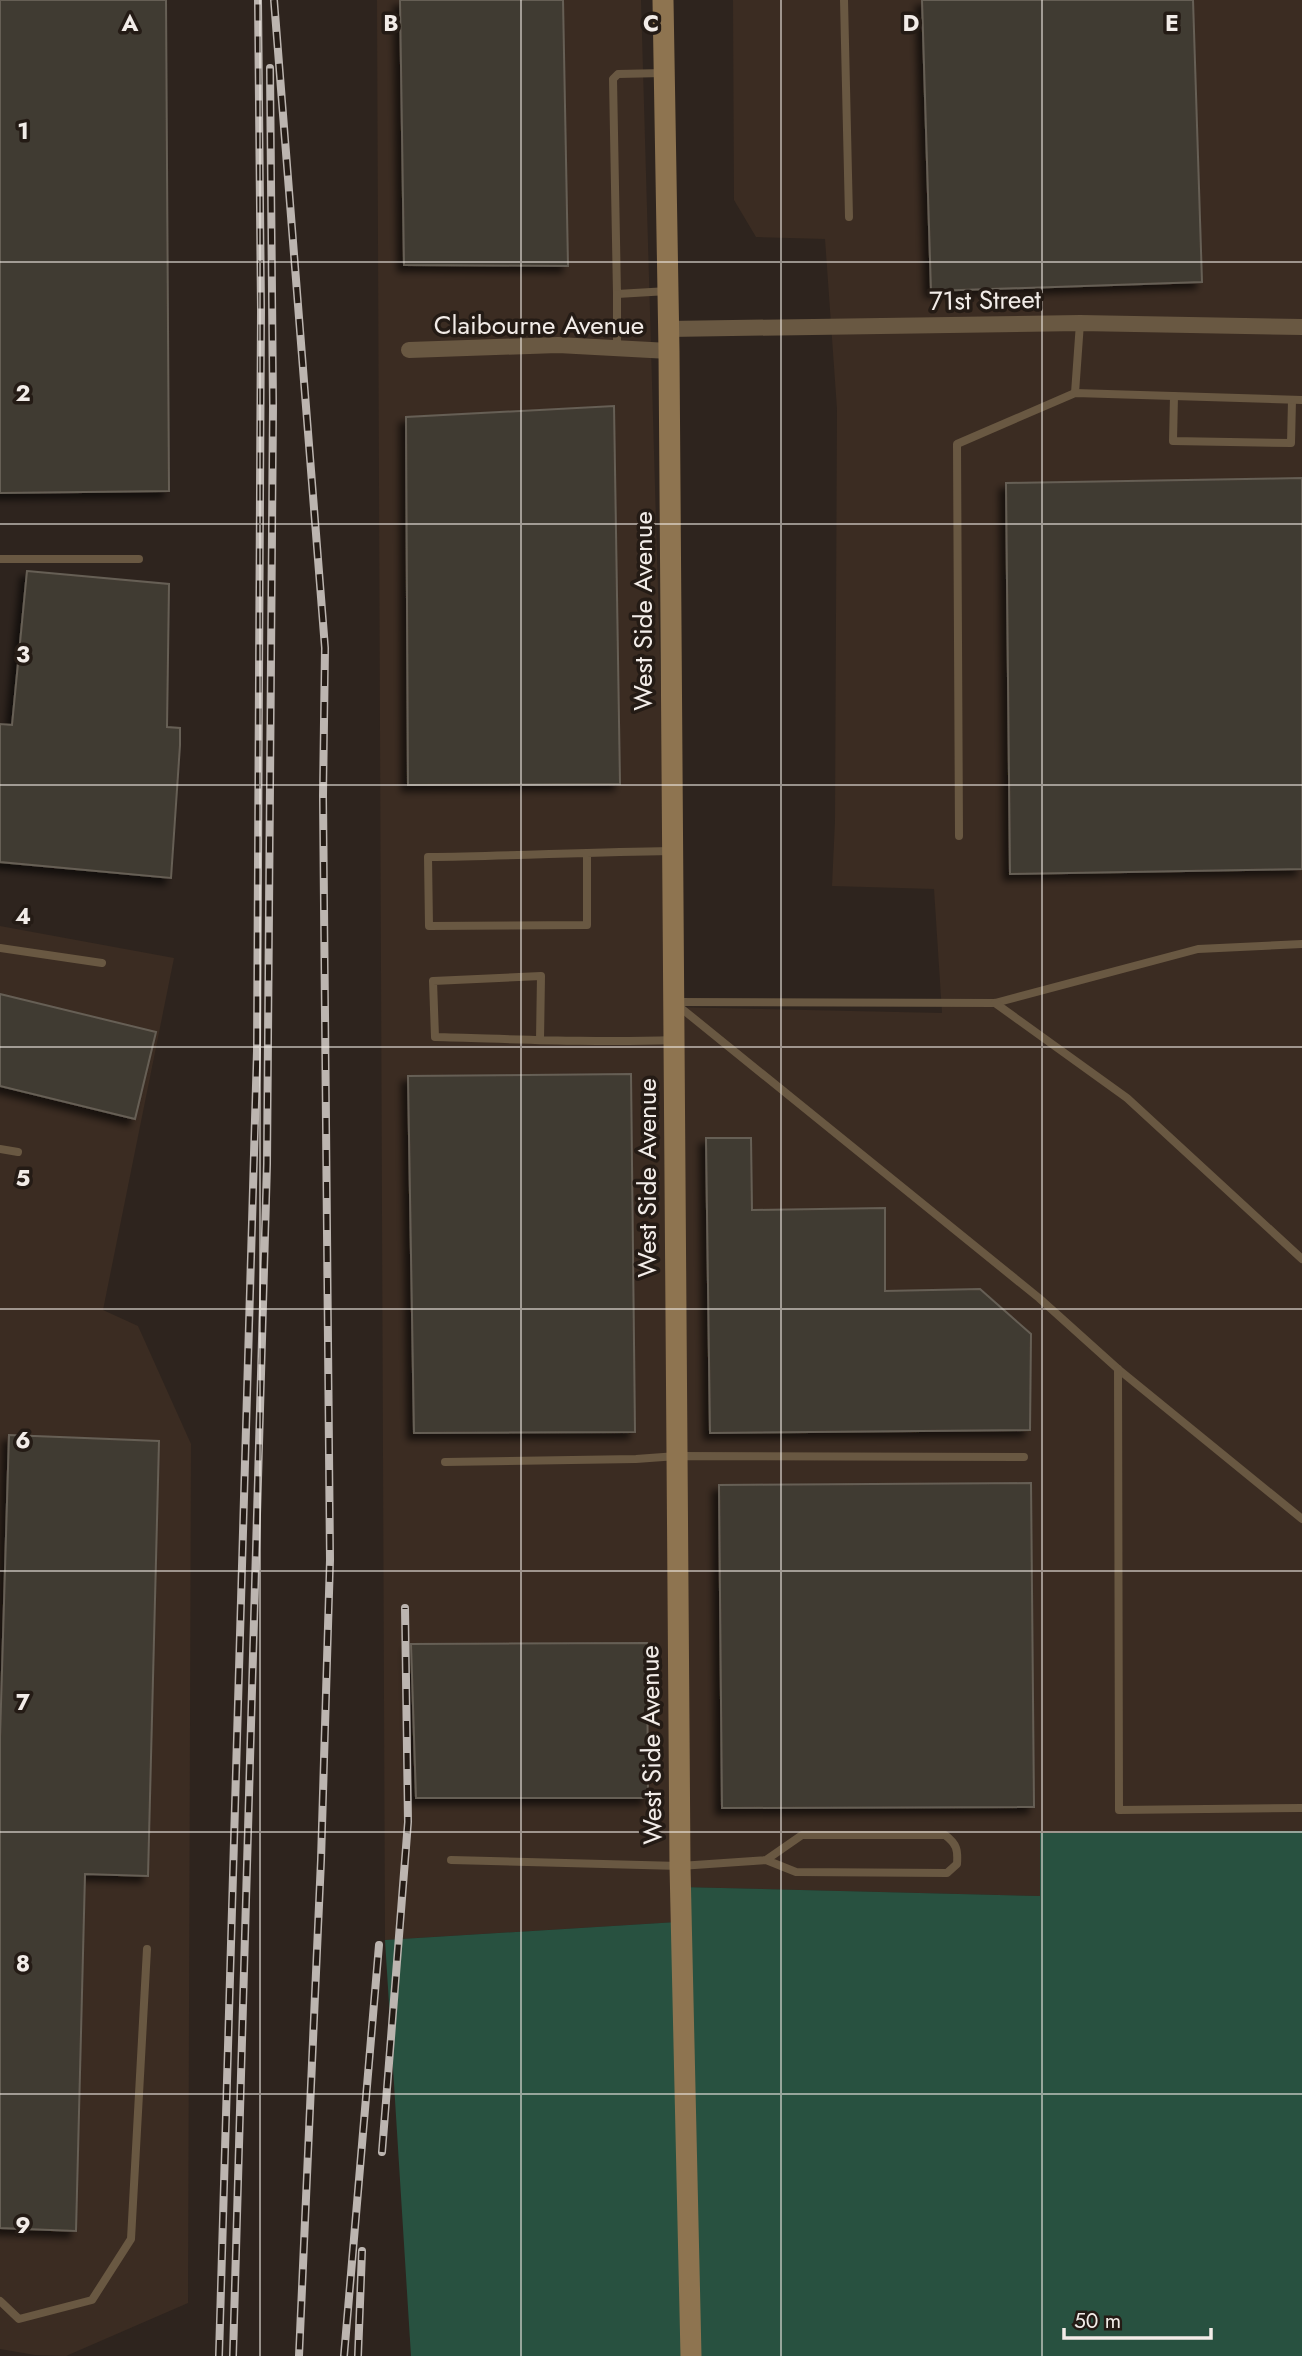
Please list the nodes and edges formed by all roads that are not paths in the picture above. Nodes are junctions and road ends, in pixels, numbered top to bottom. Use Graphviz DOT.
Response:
graph roads {
  1 [pos="663,0"];
  2 [pos="844,0"];
  3 [pos="664,73"];
  4 [pos="849,217"];
  5 [pos="668,291"];
  6 [pos="617,294"];
  7 [pos="1080,323"];
  8 [pos="1302,327"];
  9 [pos="668,329"];
  10 [pos="617,349"];
  11 [pos="409,350"];
  12 [pos="669,351"];
  13 [pos="1075,393"];
  14 [pos="1174,396"];
  15 [pos="1292,400"];
  16 [pos="1302,400"];
  17 [pos="0,559"];
  18 [pos="139,559"];
  19 [pos="959,836"];
  20 [pos="673,851"];
  21 [pos="587,853"];
  22 [pos="1302,944"];
  23 [pos="0,948"];
  24 [pos="102,962"];
  25 [pos="674,1002"];
  26 [pos="995,1003"];
  27 [pos="540,1040"];
  28 [pos="674,1040"];
  29 [pos="0,1149"];
  30 [pos="18,1153"];
  31 [pos="1302,1259"];
  32 [pos="1118,1369"];
  33 [pos="677,1457"];
  34 [pos="1024,1457"];
  35 [pos="445,1462"];
  36 [pos="1302,1519"];
  37 [pos="1302,1808"];
  38 [pos="451,1860"];
  39 [pos="766,1860"];
  40 [pos="680,1866"];
  41 [pos="147,1949"];
  42 [pos="0,2301"];
  43 [pos="691,2356"];
  1 -- 3 [label="street, West Side Avenue"];
  2 -- 4 [label="lane"];
  3 -- 5 [label="street, West Side Avenue"];
  3 -- 6 [label="lane"];
  5 -- 6 [label="lane"];
  5 -- 9 [label="street, West Side Avenue"];
  6 -- 10 [label="lane"];
  7 -- 8 [label="street, 71st Street"];
  7 -- 9 [label="street, 71st Street"];
  7 -- 13 [label="lane"];
  9 -- 12 [label="street, West Side Avenue"];
  10 -- 11 [label="street, Claibourne Avenue"];
  10 -- 12 [label="street, Claibourne Avenue"];
  12 -- 20 [label="street, West Side Avenue"];
  13 -- 14 [label="lane"];
  13 -- 19 [label="lane"];
  14 -- 15 [label="lane"];
  14 -- 15 [label="lane"];
  15 -- 16 [label="lane"];
  17 -- 18 [label="lane"];
  20 -- 21 [label="lane"];
  20 -- 25 [label="street, West Side Avenue"];
  21 -- 21 [label="lane"];
  22 -- 26 [label="lane"];
  23 -- 24 [label="lane"];
  25 -- 26 [label="lane"];
  25 -- 28 [label="street, West Side Avenue"];
  25 -- 32 [label="lane"];
  26 -- 31 [label="lane"];
  27 -- 27 [label="lane"];
  27 -- 28 [label="lane"];
  28 -- 33 [label="street, West Side Avenue"];
  29 -- 30 [label="lane"];
  32 -- 36 [label="lane"];
  32 -- 37 [label="lane"];
  33 -- 34 [label="lane"];
  33 -- 35 [label="lane"];
  33 -- 40 [label="street, West Side Avenue"];
  38 -- 40 [label="lane"];
  39 -- 39 [label="lane"];
  39 -- 40 [label="lane"];
  40 -- 43 [label="street, West Side Avenue"];
  41 -- 42 [label="lane"];
}
